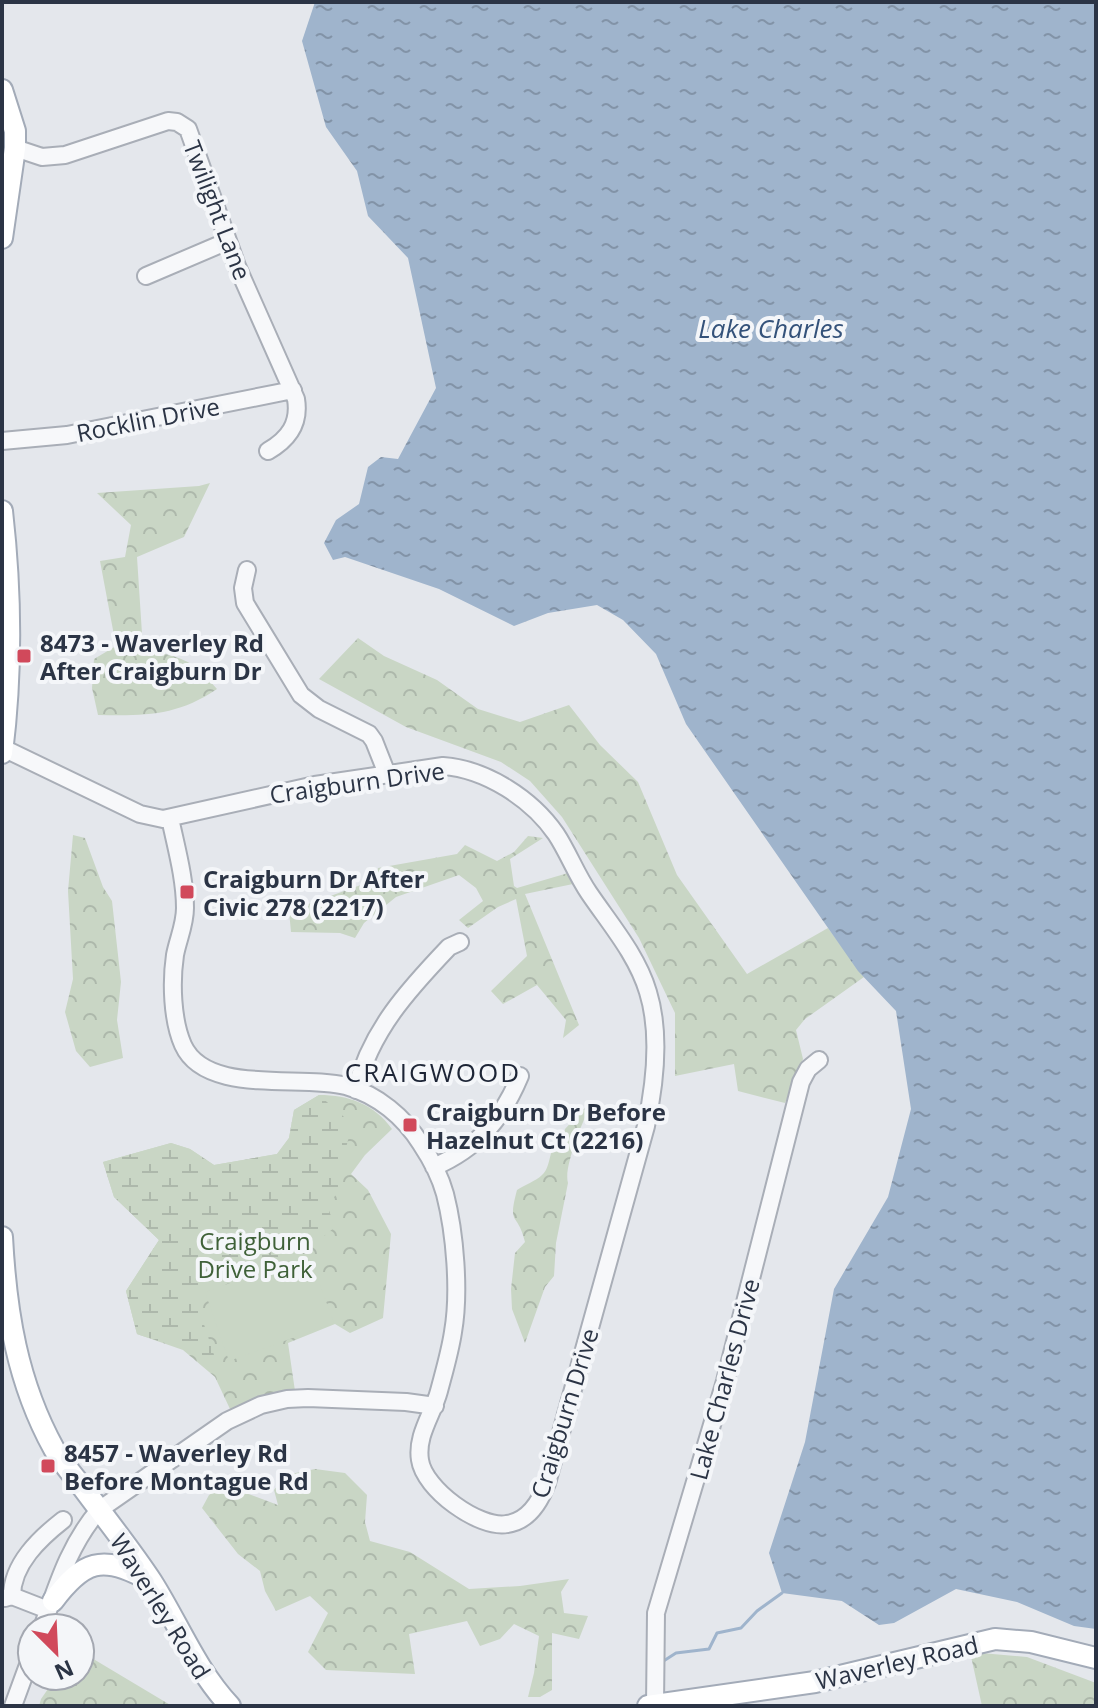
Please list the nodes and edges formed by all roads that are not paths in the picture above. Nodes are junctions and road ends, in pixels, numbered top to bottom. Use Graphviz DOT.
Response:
graph roads {
  1 [pos="2,90"];
  2 [pos="15,148"];
  3 [pos="2,238"];
  4 [pos="228,241"];
  5 [pos="146,276"];
  6 [pos="293,390"];
  7 [pos="2,441"];
  8 [pos="268,451"];
  9 [pos="2,511"];
  10 [pos="247,570"];
  11 [pos="2,751"];
  12 [pos="387,774"];
  13 [pos="170,818"];
  14 [pos="460,942"];
  15 [pos="819,1060"];
  16 [pos="520,1076"];
  17 [pos="356,1090"];
  18 [pos="434,1167"];
  19 [pos="2,1237"];
  20 [pos="435,1406"];
  21 [pos="99,1510"];
  22 [pos="63,1520"];
  23 [pos="152,1582"];
  24 [pos="7,1597"];
  25 [pos="51,1606"];
  26 [pos="49,1612"];
  27 [pos="1096,1658"];
  28 [pos="652,1705"];
  29 [pos="230,1706"];
  1 -- 2 [label="main road"];
  2 -- 3 [label="main road"];
  2 -- 4 [label="street, Twilight Lane"];
  4 -- 5 [label="street"];
  4 -- 6 [label="street, Twilight Lane"];
  6 -- 7 [label="street, Rocklin Drive"];
  6 -- 8 [label="street, Twilight Lane"];
  9 -- 11 [label="main road"];
  10 -- 12 [label="street"];
  11 -- 13 [label="street, Craigburn Drive"];
  12 -- 13 [label="street, Craigburn Drive"];
  12 -- 20 [label="street, Craigburn Drive"];
  13 -- 17 [label="street, Craigburn Drive"];
  14 -- 17 [label="street"];
  15 -- 28 [label="street, Lake Charles Drive"];
  16 -- 18 [label="street"];
  17 -- 18 [label="street, Craigburn Drive"];
  18 -- 20 [label="street, Craigburn Drive"];
  19 -- 21 [label="main road, Waverley Road"];
  20 -- 21 [label="street"];
  21 -- 23 [label="main road, Waverley Road"];
  21 -- 25 [label="street"];
  22 -- 24 [label="street"];
  23 -- 25 [label="main road"];
  23 -- 29 [label="main road, Waverley Road"];
  24 -- 25 [label="street"];
  25 -- 26 [label="street"];
  27 -- 28 [label="main road, Waverley Road"];
}
